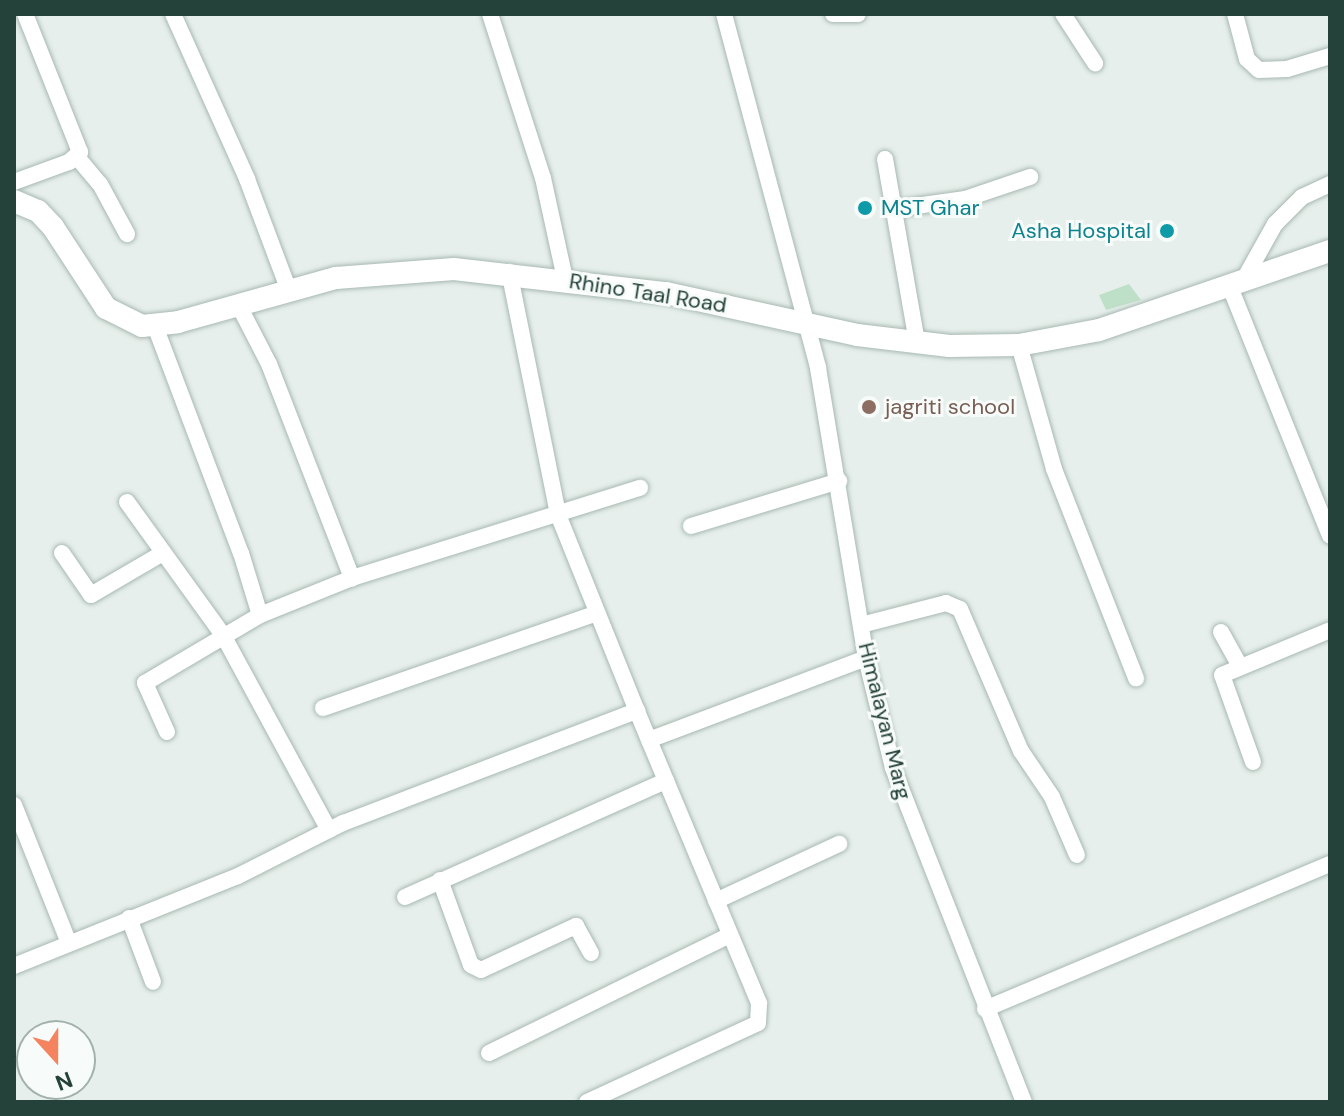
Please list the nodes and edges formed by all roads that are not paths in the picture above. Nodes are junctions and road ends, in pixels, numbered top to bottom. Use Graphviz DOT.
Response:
graph roads {
  1 [pos="25,14"];
  2 [pos="173,14"];
  3 [pos="490,14"];
  4 [pos="724,14"];
  5 [pos="833,14"];
  6 [pos="858,14"];
  7 [pos="1063,14"];
  8 [pos="1235,14"];
  9 [pos="1330,56"];
  10 [pos="1095,63"];
  11 [pos="77,157"];
  12 [pos="885,159"];
  13 [pos="1030,177"];
  14 [pos="14,182"];
  15 [pos="1330,184"];
  16 [pos="14,201"];
  17 [pos="894,209"];
  18 [pos="127,234"];
  19 [pos="1330,251"];
  20 [pos="509,272"];
  21 [pos="565,279"];
  22 [pos="1236,285"];
  23 [pos="288,288"];
  24 [pos="238,304"];
  25 [pos="806,323"];
  26 [pos="155,326"];
  27 [pos="917,342"];
  28 [pos="1019,345"];
  29 [pos="839,481"];
  30 [pos="640,488"];
  31 [pos="127,502"];
  32 [pos="558,514"];
  33 [pos="691,526"];
  34 [pos="1330,536"];
  35 [pos="62,553"];
  36 [pos="163,553"];
  37 [pos="352,578"];
  38 [pos="597,613"];
  39 [pos="260,615"];
  40 [pos="861,625"];
  41 [pos="1330,630"];
  42 [pos="1221,632"];
  43 [pos="223,635"];
  44 [pos="866,658"];
  45 [pos="1239,665"];
  46 [pos="1136,678"];
  47 [pos="323,708"];
  48 [pos="637,711"];
  49 [pos="167,732"];
  50 [pos="649,740"];
  51 [pos="1253,762"];
  52 [pos="666,781"];
  53 [pos="14,805"];
  54 [pos="329,830"];
  55 [pos="839,844"];
  56 [pos="1077,855"];
  57 [pos="1330,864"];
  58 [pos="440,880"];
  59 [pos="405,897"];
  60 [pos="716,901"];
  61 [pos="129,918"];
  62 [pos="730,935"];
  63 [pos="69,943"];
  64 [pos="591,953"];
  65 [pos="14,966"];
  66 [pos="153,982"];
  67 [pos="985,1009"];
  68 [pos="489,1053"];
  69 [pos="587,1102"];
  70 [pos="1024,1102"];
  1 -- 11 [label="street"];
  2 -- 23 [label="street"];
  3 -- 21 [label="street"];
  4 -- 25 [label="street, Himalayan Marg"];
  5 -- 6 [label="street"];
  7 -- 10 [label="street"];
  8 -- 9 [label="street"];
  11 -- 14 [label="street"];
  11 -- 18 [label="street"];
  12 -- 17 [label="street"];
  13 -- 17 [label="street"];
  15 -- 22 [label="street"];
  16 -- 26 [label="street, Rhino Taal Road"];
  17 -- 27 [label="street"];
  19 -- 22 [label="street, Rhino Taal Road"];
  20 -- 21 [label="street, Rhino Taal Road"];
  20 -- 23 [label="street, Rhino Taal Road"];
  20 -- 32 [label="street"];
  21 -- 25 [label="street, Rhino Taal Road"];
  22 -- 28 [label="street, Rhino Taal Road"];
  22 -- 34 [label="street"];
  23 -- 24 [label="street, Rhino Taal Road"];
  24 -- 26 [label="street, Rhino Taal Road"];
  24 -- 37 [label="street"];
  25 -- 27 [label="street, Rhino Taal Road"];
  25 -- 29 [label="street, Himalayan Marg"];
  26 -- 39 [label="street"];
  27 -- 28 [label="street, Rhino Taal Road"];
  28 -- 46 [label="street"];
  29 -- 33 [label="street"];
  29 -- 40 [label="street, Himalayan Marg"];
  30 -- 32 [label="street"];
  31 -- 36 [label="street"];
  32 -- 37 [label="street"];
  32 -- 38 [label="street"];
  35 -- 36 [label="street"];
  36 -- 43 [label="street"];
  37 -- 39 [label="street"];
  38 -- 47 [label="street"];
  38 -- 48 [label="street"];
  39 -- 43 [label="street"];
  40 -- 44 [label="street, Himalayan Marg"];
  40 -- 56 [label="street"];
  41 -- 45 [label="street"];
  42 -- 45 [label="street"];
  43 -- 49 [label="street"];
  43 -- 54 [label="street"];
  44 -- 50 [label="street"];
  44 -- 67 [label="street, Himalayan Marg"];
  45 -- 51 [label="street"];
  48 -- 50 [label="street"];
  48 -- 54 [label="street"];
  50 -- 52 [label="street"];
  52 -- 58 [label="street"];
  52 -- 60 [label="street"];
  53 -- 63 [label="street"];
  54 -- 61 [label="street"];
  55 -- 60 [label="street"];
  57 -- 67 [label="street"];
  58 -- 59 [label="street"];
  58 -- 64 [label="street"];
  60 -- 62 [label="street"];
  61 -- 63 [label="street"];
  61 -- 66 [label="street"];
  62 -- 68 [label="street"];
  62 -- 69 [label="street"];
  63 -- 65 [label="street"];
  67 -- 70 [label="street, Himalayan Marg"];
}
